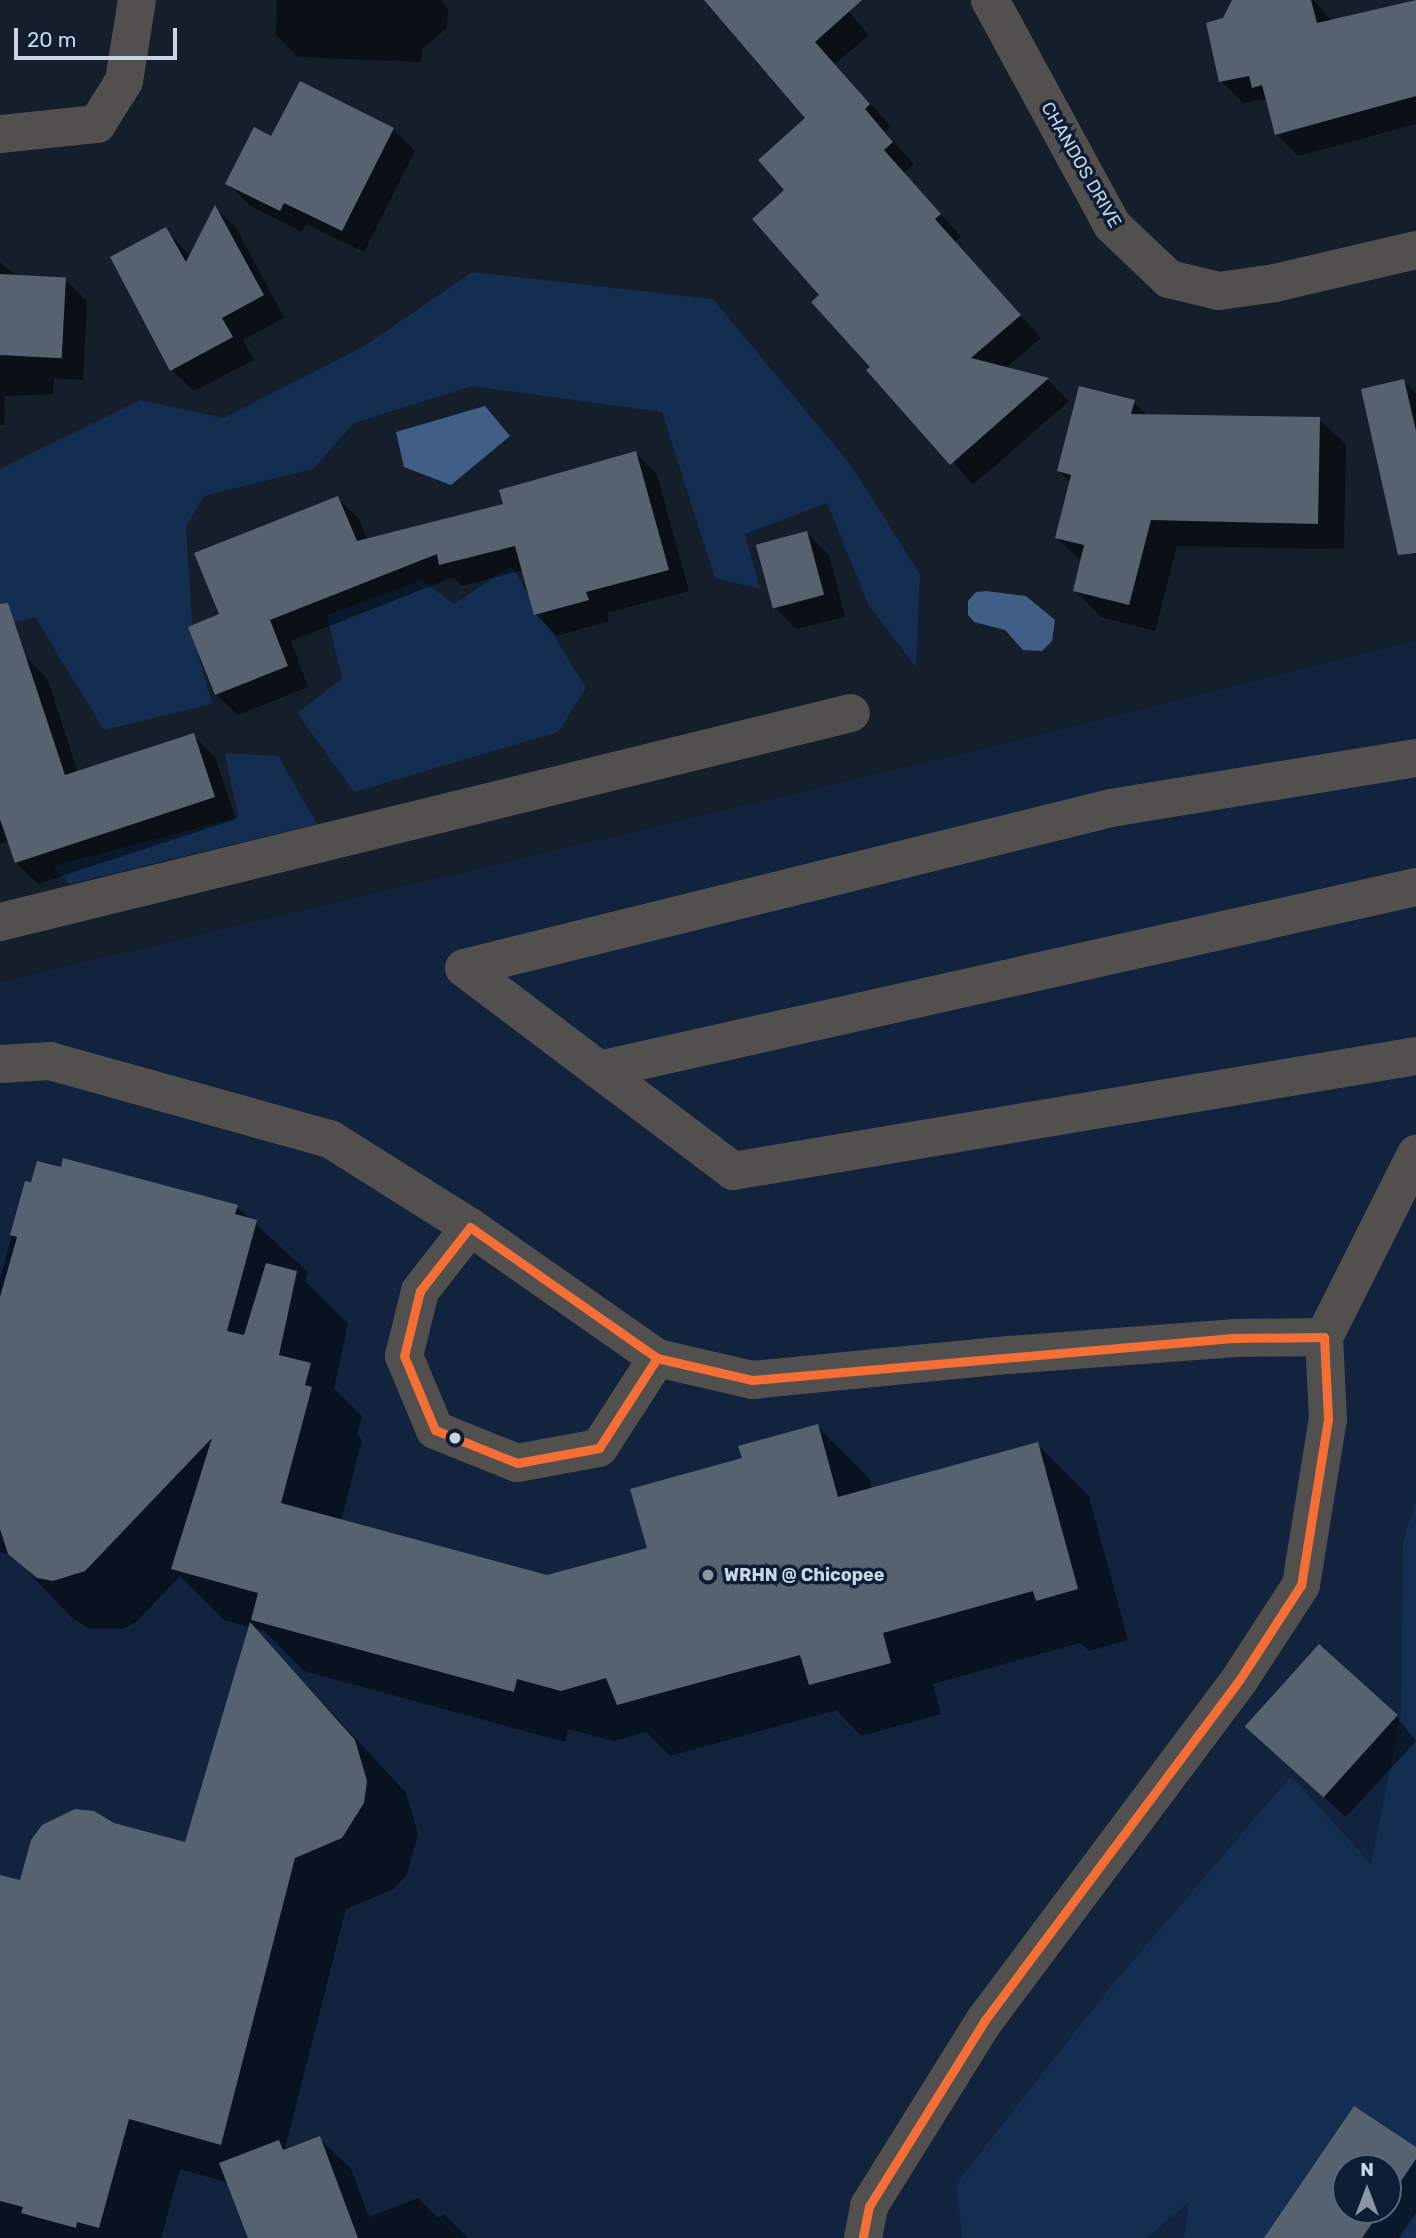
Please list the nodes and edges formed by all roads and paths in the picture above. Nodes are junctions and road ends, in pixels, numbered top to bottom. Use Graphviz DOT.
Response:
graph roads {
  1 [pos="137,0"];
  2 [pos="990,0"];
  3 [pos="0,134"];
  4 [pos="1416,250"];
  5 [pos="851,713"];
  6 [pos="1416,758"];
  7 [pos="1416,887"];
  8 [pos="0,922"];
  9 [pos="1416,1056"];
  10 [pos="0,1064"];
  11 [pos="598,1070"];
  12 [pos="1416,1154"];
  13 [pos="470,1227"];
  14 [pos="1324,1337"];
  15 [pos="657,1358"];
  16 [pos="863,2238"];
  1 -- 3 [label="street"];
  2 -- 4 [label="street, CHANDOS DRIVE"];
  5 -- 8 [label="street"];
  6 -- 11 [label="street"];
  7 -- 11 [label="street"];
  9 -- 11 [label="street"];
  10 -- 13 [label="street"];
  12 -- 14 [label="street"];
  13 -- 15 [label="street"];
  13 -- 15 [label="street"];
  14 -- 15 [label="street"];
  14 -- 16 [label="street"];
}
